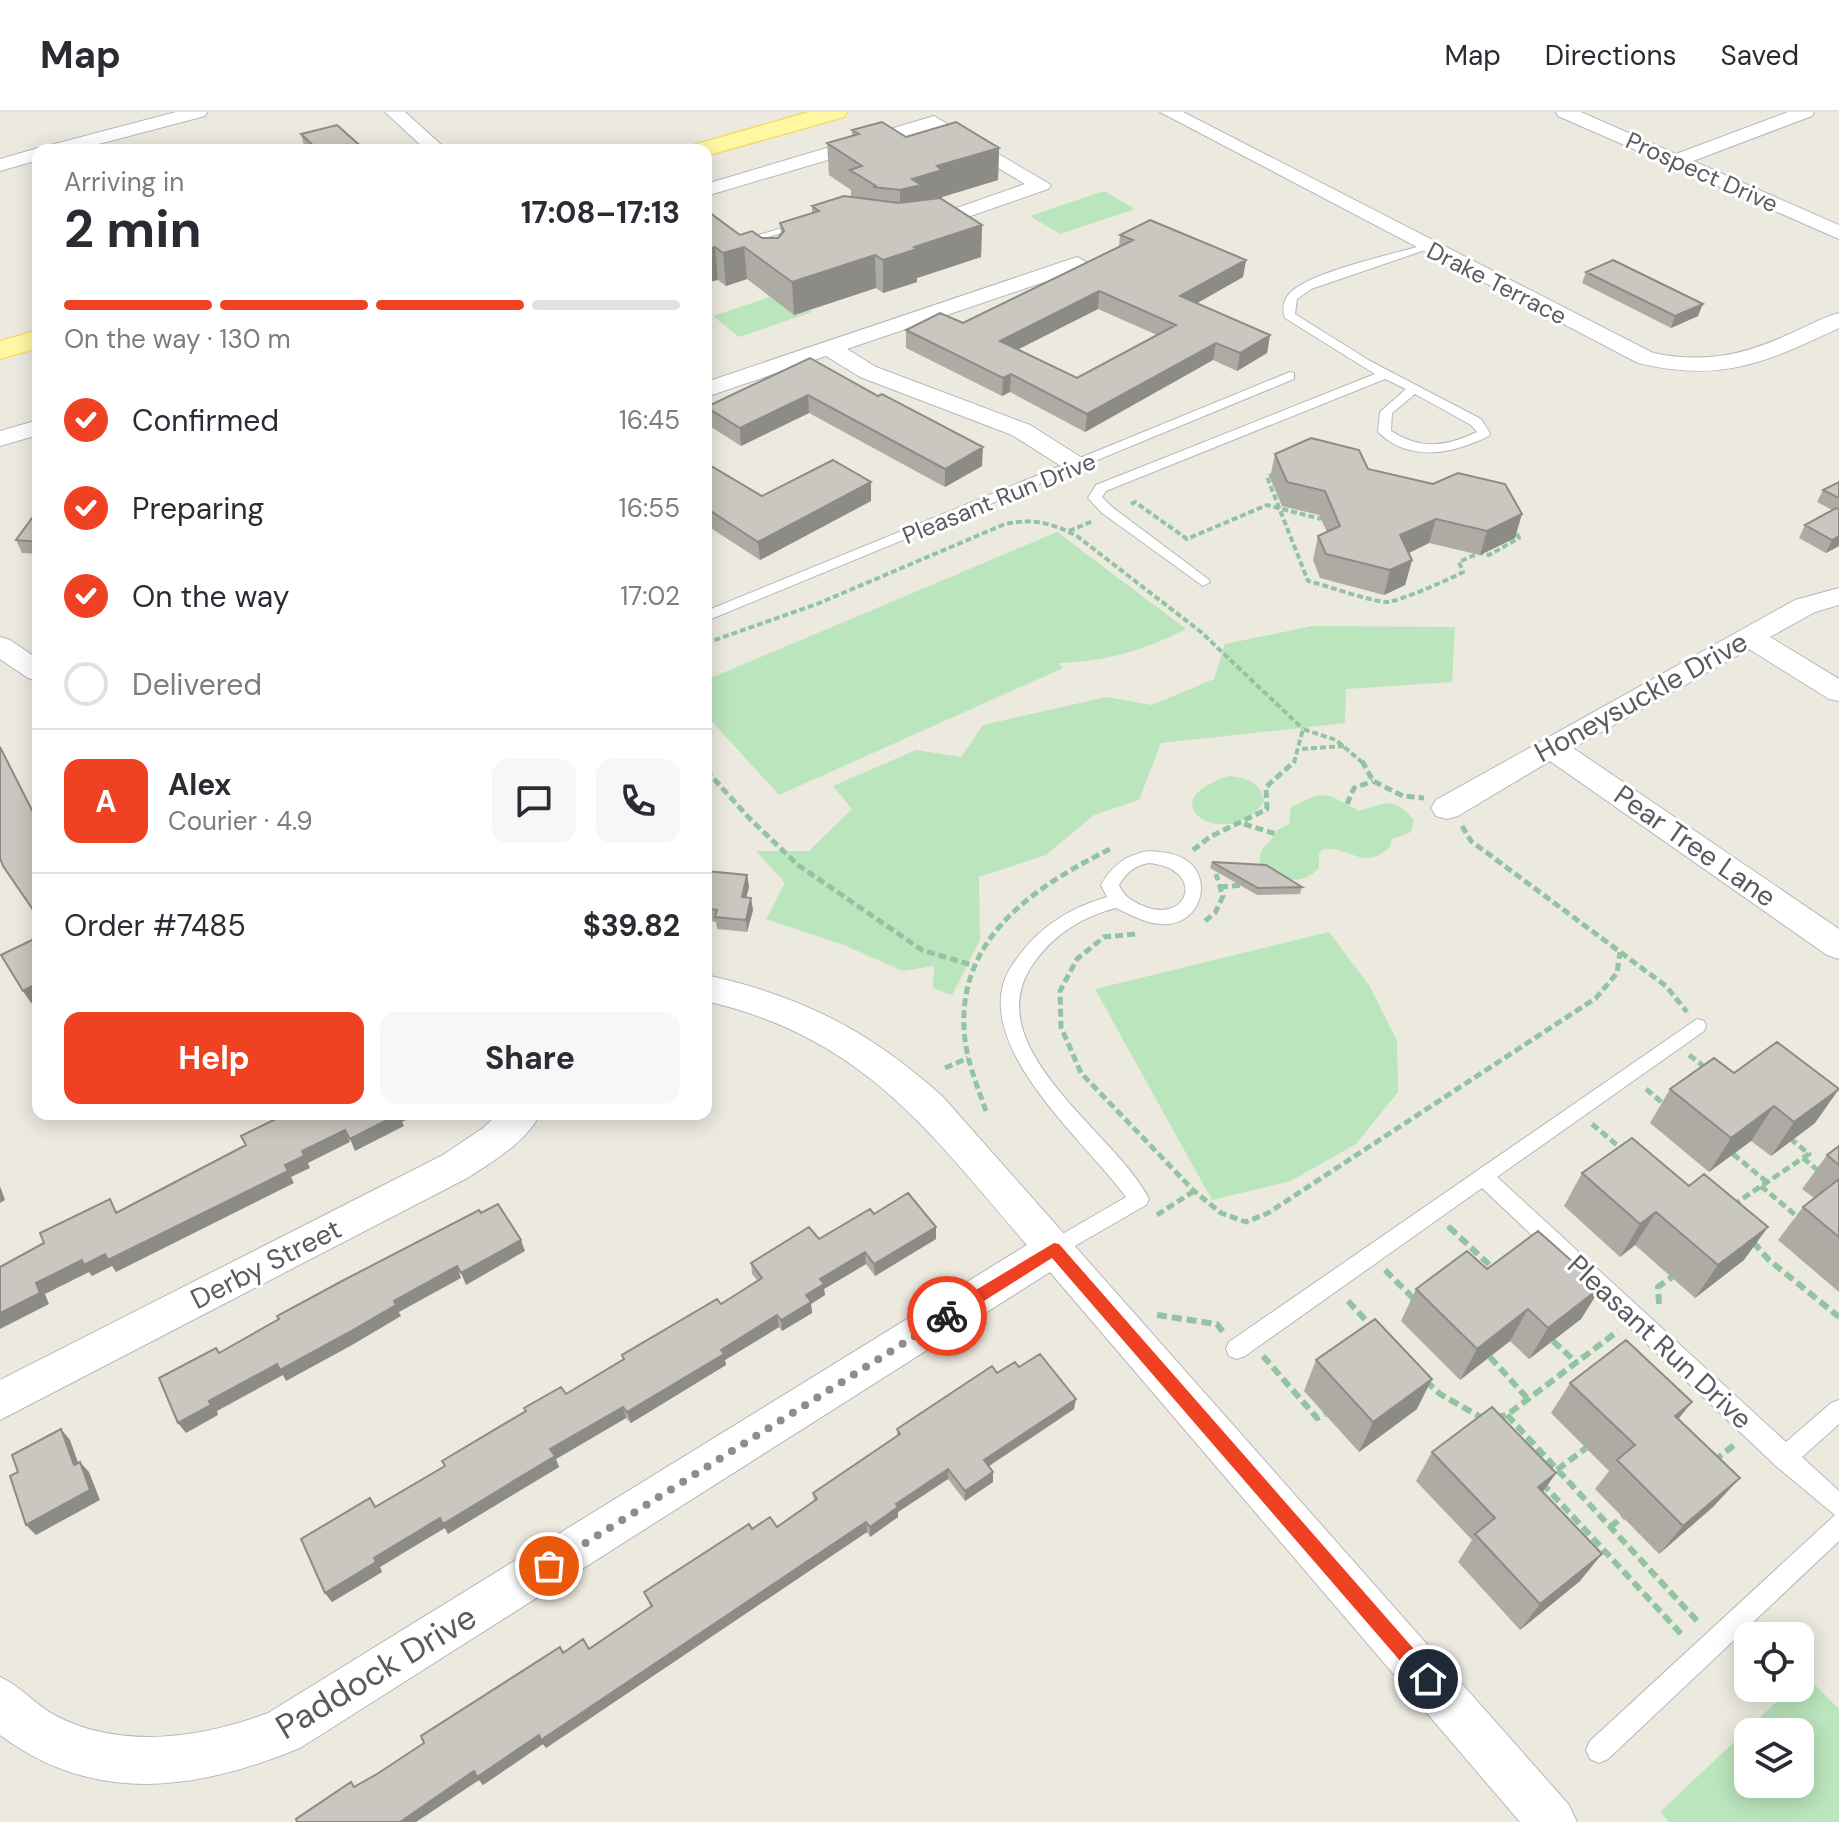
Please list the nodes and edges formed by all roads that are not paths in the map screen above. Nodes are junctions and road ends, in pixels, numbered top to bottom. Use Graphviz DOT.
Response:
graph roads {
  1 [pos="198,112"];
  2 [pos="394,112"];
  3 [pos="835,112"];
  4 [pos="1169,112"];
  5 [pos="1565,112"];
  6 [pos="1805,112"];
  7 [pos="925,117"];
  8 [pos="0,143"];
  9 [pos="77,144"];
  10 [pos="430,144"];
  11 [pos="712,147"];
  12 [pos="32,156"];
  13 [pos="1676,161"];
  14 [pos="7,163"];
  15 [pos="712,188"];
  16 [pos="816,221"];
  17 [pos="921,225"];
  18 [pos="1839,233"];
  19 [pos="738,237"];
  20 [pos="1428,247"];
  21 [pos="763,255"];
  22 [pos="1077,263"];
  23 [pos="1839,320"];
  24 [pos="32,341"];
  25 [pos="827,347"];
  26 [pos="0,350"];
  27 [pos="1383,375"];
  28 [pos="1290,376"];
  29 [pos="712,388"];
  30 [pos="1414,388"];
  31 [pos="32,429"];
  32 [pos="0,439"];
  33 [pos="1078,466"];
  34 [pos="1203,582"];
  35 [pos="1839,596"];
  36 [pos="712,614"];
  37 [pos="1750,637"];
  38 [pos="0,646"];
  39 [pos="32,668"];
  40 [pos="1839,692"];
  41 [pos="1551,747"];
  42 [pos="1447,808"];
  43 [pos="1118,901"];
  44 [pos="1839,946"];
  45 [pos="712,989"];
  46 [pos="1697,1026"];
  47 [pos="515,1120"];
  48 [pos="1482,1176"];
  49 [pos="1054,1249"];
  50 [pos="1243,1344"];
  51 [pos="0,1401"];
  52 [pos="1839,1410"];
  53 [pos="1784,1458"];
  54 [pos="1839,1506"];
  55 [pos="1839,1525"];
  56 [pos="0,1701"];
  57 [pos="1599,1750"];
  58 [pos="1552,1822"];
  1 -- 9 [label="street"];
  2 -- 10 [label="street"];
  3 -- 11 [label="main road"];
  4 -- 20 [label="street, Drake Terrace"];
  5 -- 13 [label="street, Prospect Drive"];
  6 -- 13 [label="street"];
  7 -- 15 [label="street"];
  7 -- 17 [label="street"];
  8 -- 14 [label="street"];
  12 -- 14 [label="street"];
  13 -- 18 [label="street, Prospect Drive"];
  16 -- 19 [label="lane"];
  19 -- 21 [label="street"];
  20 -- 23 [label="street, Drake Terrace"];
  20 -- 27 [label="lane"];
  22 -- 25 [label="street"];
  24 -- 26 [label="main road"];
  25 -- 29 [label="street"];
  25 -- 33 [label="street"];
  27 -- 30 [label="lane"];
  27 -- 34 [label="lane"];
  28 -- 33 [label="lane, Pleasant Run Drive"];
  30 -- 30 [label="lane"];
  31 -- 32 [label="street"];
  33 -- 36 [label="lane, Pleasant Run Drive"];
  35 -- 37 [label="street, Honeysuckle Drive"];
  37 -- 40 [label="street"];
  37 -- 41 [label="street, Honeysuckle Drive"];
  38 -- 39 [label="street"];
  41 -- 42 [label="street, Honeysuckle Drive"];
  41 -- 44 [label="street, Pear Tree Lane"];
  43 -- 43 [label="lane"];
  43 -- 49 [label="lane"];
  45 -- 49 [label="street"];
  46 -- 48 [label="lane"];
  47 -- 51 [label="street, Derby Street"];
  48 -- 50 [label="lane"];
  48 -- 53 [label="lane, Pleasant Run Drive"];
  49 -- 56 [label="street, Paddock Drive"];
  49 -- 58 [label="street"];
  52 -- 53 [label="lane"];
  53 -- 54 [label="lane, Pleasant Run Drive"];
  55 -- 57 [label="lane"];
}
